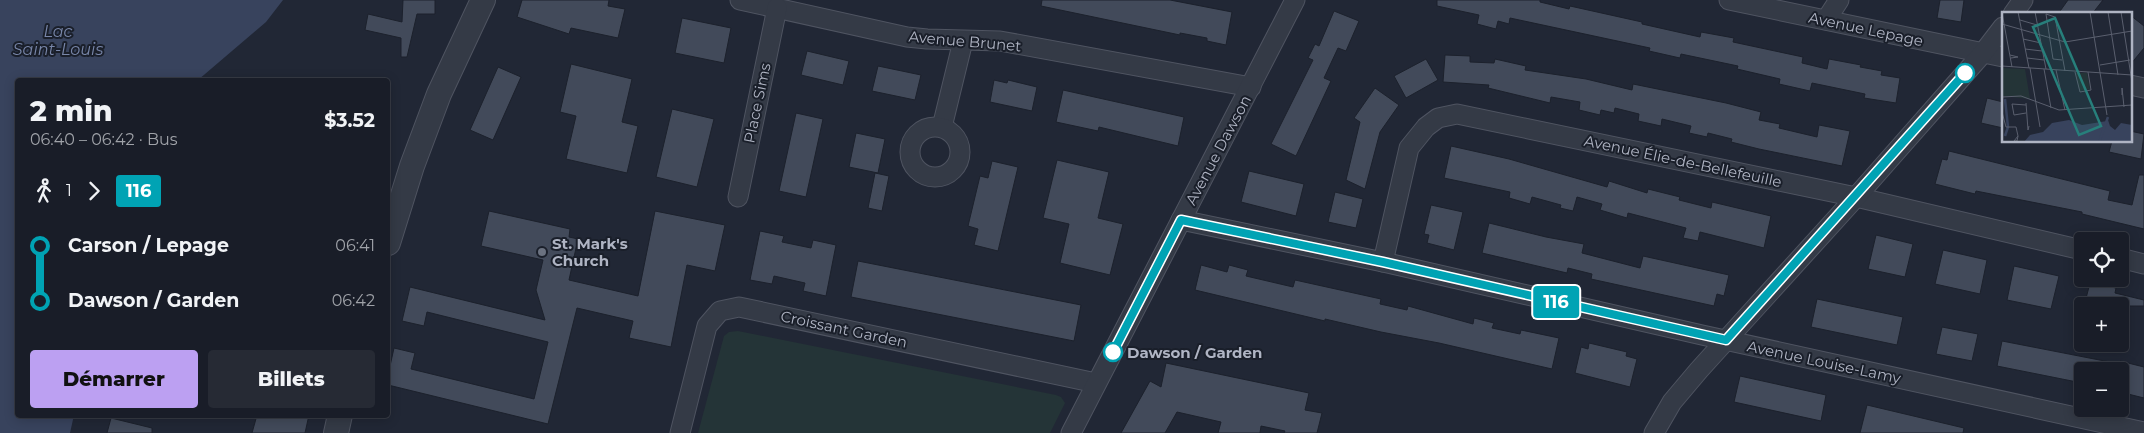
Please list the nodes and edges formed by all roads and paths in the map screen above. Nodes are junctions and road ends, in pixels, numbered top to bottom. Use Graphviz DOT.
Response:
graph roads {
  1 [pos="483,0"];
  2 [pos="740,0"];
  3 [pos="1295,0"];
  4 [pos="1730,0"];
  5 [pos="1840,0"];
  6 [pos="2023,0"];
  7 [pos="777,8"];
  8 [pos="2014,12"];
  9 [pos="1826,20"];
  10 [pos="2002,28"];
  11 [pos="963,41"];
  12 [pos="1983,53"];
  13 [pos="2002,57"];
  14 [pos="1251,87"];
  15 [pos="942,127"];
  16 [pos="738,197"];
  17 [pos="1856,197"];
  18 [pos="1181,220"];
  19 [pos="390,237"];
  20 [pos="2074,248"];
  21 [pos="2129,260"];
  22 [pos="1383,262"];
  23 [pos="2144,264"];
  24 [pos="1726,340"];
  25 [pos="1096,383"];
  26 [pos="339,418"];
  27 [pos="2144,432"];
  28 [pos="336,433"];
  29 [pos="680,433"];
  30 [pos="1071,433"];
  31 [pos="1654,433"];
  1 -- 19 [label="street"];
  2 -- 7 [label="street, Avenue Brunet"];
  3 -- 14 [label="street, Avenue Dawson"];
  4 -- 9 [label="street, Avenue Lepage"];
  5 -- 9 [label="street"];
  6 -- 8 [label="street"];
  7 -- 11 [label="street, Avenue Brunet"];
  7 -- 16 [label="street, Place Sims"];
  9 -- 12 [label="street, Avenue Lepage"];
  10 -- 12 [label="street"];
  11 -- 14 [label="street, Avenue Brunet"];
  11 -- 15 [label="street"];
  12 -- 13 [label="street, Avenue Lepage"];
  12 -- 17 [label="street"];
  14 -- 18 [label="street, Avenue Dawson"];
  17 -- 20 [label="street, Avenue Élie-de-Bellefeuille"];
  17 -- 22 [label="street, Avenue Élie-de-Bellefeuille"];
  17 -- 24 [label="street"];
  18 -- 22 [label="street, Avenue Louise-Lamy"];
  18 -- 25 [label="street, Avenue Dawson"];
  21 -- 23 [label="street"];
  22 -- 24 [label="street, Avenue Louise-Lamy"];
  24 -- 27 [label="street, Avenue Louise-Lamy"];
  24 -- 31 [label="street"];
  25 -- 29 [label="street, Croissant Garden"];
  25 -- 30 [label="street, Avenue Dawson"];
  26 -- 28 [label="street"];
}
